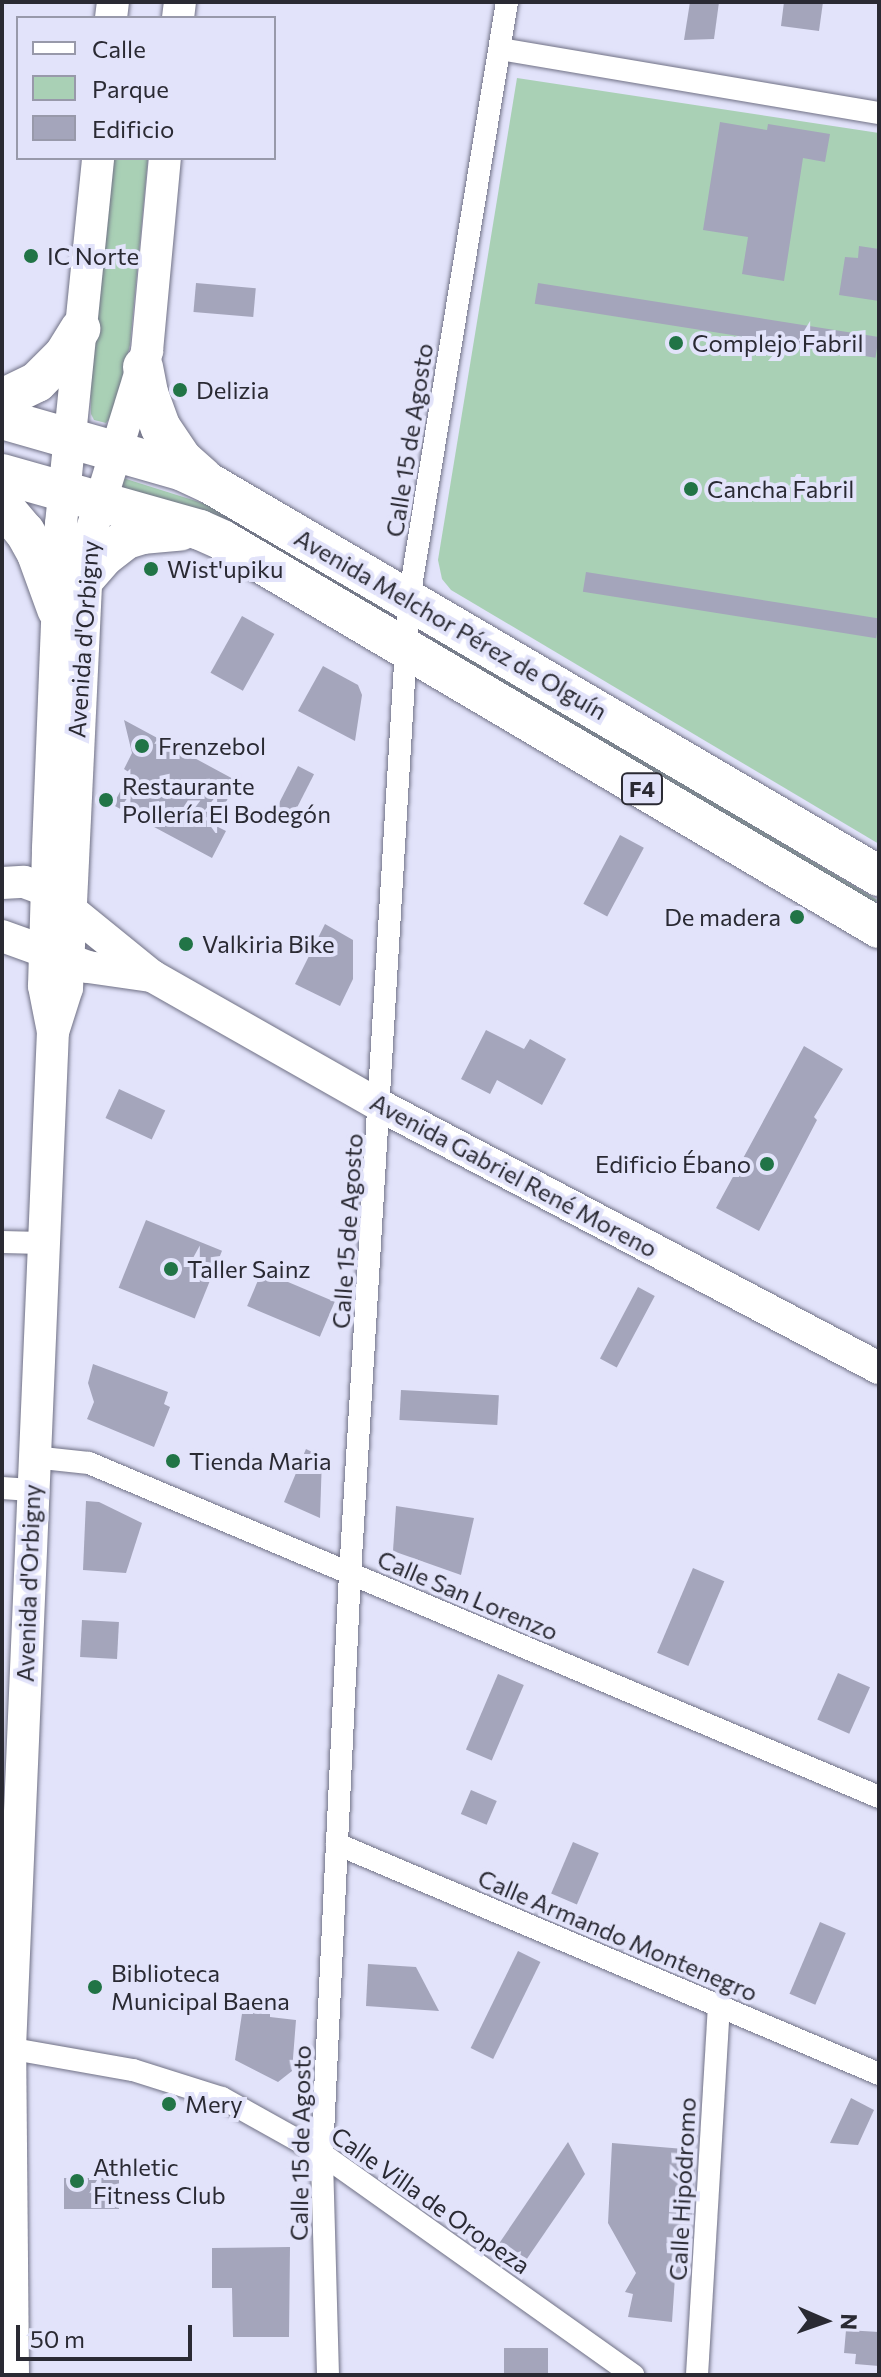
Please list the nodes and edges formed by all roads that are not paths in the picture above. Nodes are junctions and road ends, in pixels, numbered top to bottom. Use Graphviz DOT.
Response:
graph roads {
  1 [pos="507,2"];
  2 [pos="500,49"];
  3 [pos="879,113"];
  4 [pos="98,160"];
  5 [pos="165,160"];
  6 [pos="80,329"];
  7 [pos="143,367"];
  8 [pos="2,399"];
  9 [pos="2,419"];
  10 [pos="69,438"];
  11 [pos="117,452"];
  12 [pos="2,474"];
  13 [pos="209,483"];
  14 [pos="82,496"];
  15 [pos="2,505"];
  16 [pos="200,530"];
  17 [pos="85,578"];
  18 [pos="409,599"];
  19 [pos="57,609"];
  20 [pos="405,651"];
  21 [pos="879,876"];
  22 [pos="2,883"];
  23 [pos="58,898"];
  24 [pos="879,928"];
  25 [pos="2,936"];
  26 [pos="56,957"];
  27 [pos="152,976"];
  28 [pos="381,1106"];
  29 [pos="2,1242"];
  30 [pos="43,1243"];
  31 [pos="879,1368"];
  32 [pos="33,1457"];
  33 [pos="16,1489"];
  34 [pos="350,1574"];
  35 [pos="12,1729"];
  36 [pos="879,1797"];
  37 [pos="337,1844"];
  38 [pos="719,2006"];
  39 [pos="6,2048"];
  40 [pos="879,2074"];
  41 [pos="322,2154"];
  42 [pos="13,2375"];
  43 [pos="328,2375"];
  44 [pos="633,2375"];
  45 [pos="697,2375"];
  1 -- 2 [label="street, Calle 15 de Agosto"];
  2 -- 3 [label="street"];
  2 -- 18 [label="street, Calle 15 de Agosto"];
  4 -- 6 [label="main road, Avenida d'Orbigny"];
  5 -- 7 [label="main road, Avenida d'Orbigny"];
  6 -- 8 [label="highway"];
  6 -- 10 [label="main road, Avenida d'Orbigny"];
  7 -- 11 [label="main road, Avenida d'Orbigny"];
  7 -- 13 [label="highway"];
  9 -- 10 [label="highway, Avenida Melchor Pérez de Olguín / F4"];
  10 -- 11 [label="highway, Avenida Melchor Pérez de Olguín / F4"];
  10 -- 14 [label="main road, Avenida d'Orbigny"];
  11 -- 13 [label="highway, Avenida Melchor Pérez de Olguín / F4"];
  11 -- 14 [label="main road, Avenida d'Orbigny"];
  12 -- 14 [label="highway, Avenida Melchor Pérez de Olguín / F4"];
  13 -- 18 [label="highway, Avenida Melchor Pérez de Olguín / F4"];
  14 -- 16 [label="highway, Avenida Melchor Pérez de Olguín / F4"];
  14 -- 17 [label="main road, Avenida d'Orbigny"];
  14 -- 19 [label="main road, Avenida d'Orbigny"];
  15 -- 19 [label="highway"];
  16 -- 17 [label="highway"];
  16 -- 20 [label="highway, Avenida Melchor Pérez de Olguín / F4"];
  17 -- 23 [label="main road, Avenida d'Orbigny"];
  18 -- 20 [label="street, Calle 15 de Agosto"];
  18 -- 21 [label="highway, Avenida Melchor Pérez de Olguín / F4"];
  19 -- 23 [label="main road, Avenida d'Orbigny"];
  20 -- 24 [label="highway, Avenida Melchor Pérez de Olguín / F4"];
  20 -- 28 [label="street, Calle 15 de Agosto"];
  22 -- 23 [label="main road"];
  23 -- 26 [label="main road, Avenida d'Orbigny"];
  23 -- 27 [label="main road, Avenida Gabriel René Moreno"];
  25 -- 26 [label="main road, Avenida Gabriel René Moreno"];
  26 -- 27 [label="main road, Avenida Gabriel René Moreno"];
  26 -- 30 [label="main road, Avenida d'Orbigny"];
  27 -- 28 [label="main road, Avenida Gabriel René Moreno"];
  28 -- 31 [label="main road, Avenida Gabriel René Moreno"];
  28 -- 34 [label="street, Calle 15 de Agosto"];
  29 -- 30 [label="street"];
  30 -- 32 [label="main road, Avenida d'Orbigny"];
  32 -- 33 [label="main road, Avenida d'Orbigny"];
  32 -- 34 [label="street, Calle San Lorenzo"];
  33 -- 35 [label="main road, Avenida d'Orbigny"];
  34 -- 36 [label="street, Calle San Lorenzo"];
  34 -- 37 [label="street, Calle 15 de Agosto"];
  35 -- 39 [label="main road, Avenida d'Orbigny"];
  37 -- 38 [label="street, Calle Armando Montenegro"];
  37 -- 41 [label="street, Calle 15 de Agosto"];
  38 -- 40 [label="street, Calle Armando Montenegro"];
  38 -- 45 [label="street, Calle Hipódromo"];
  39 -- 41 [label="street, Calle Villa de Oropeza"];
  39 -- 42 [label="main road, Avenida d'Orbigny"];
  41 -- 43 [label="street, Calle 15 de Agosto"];
  41 -- 44 [label="street, Calle Villa de Oropeza"];
}
